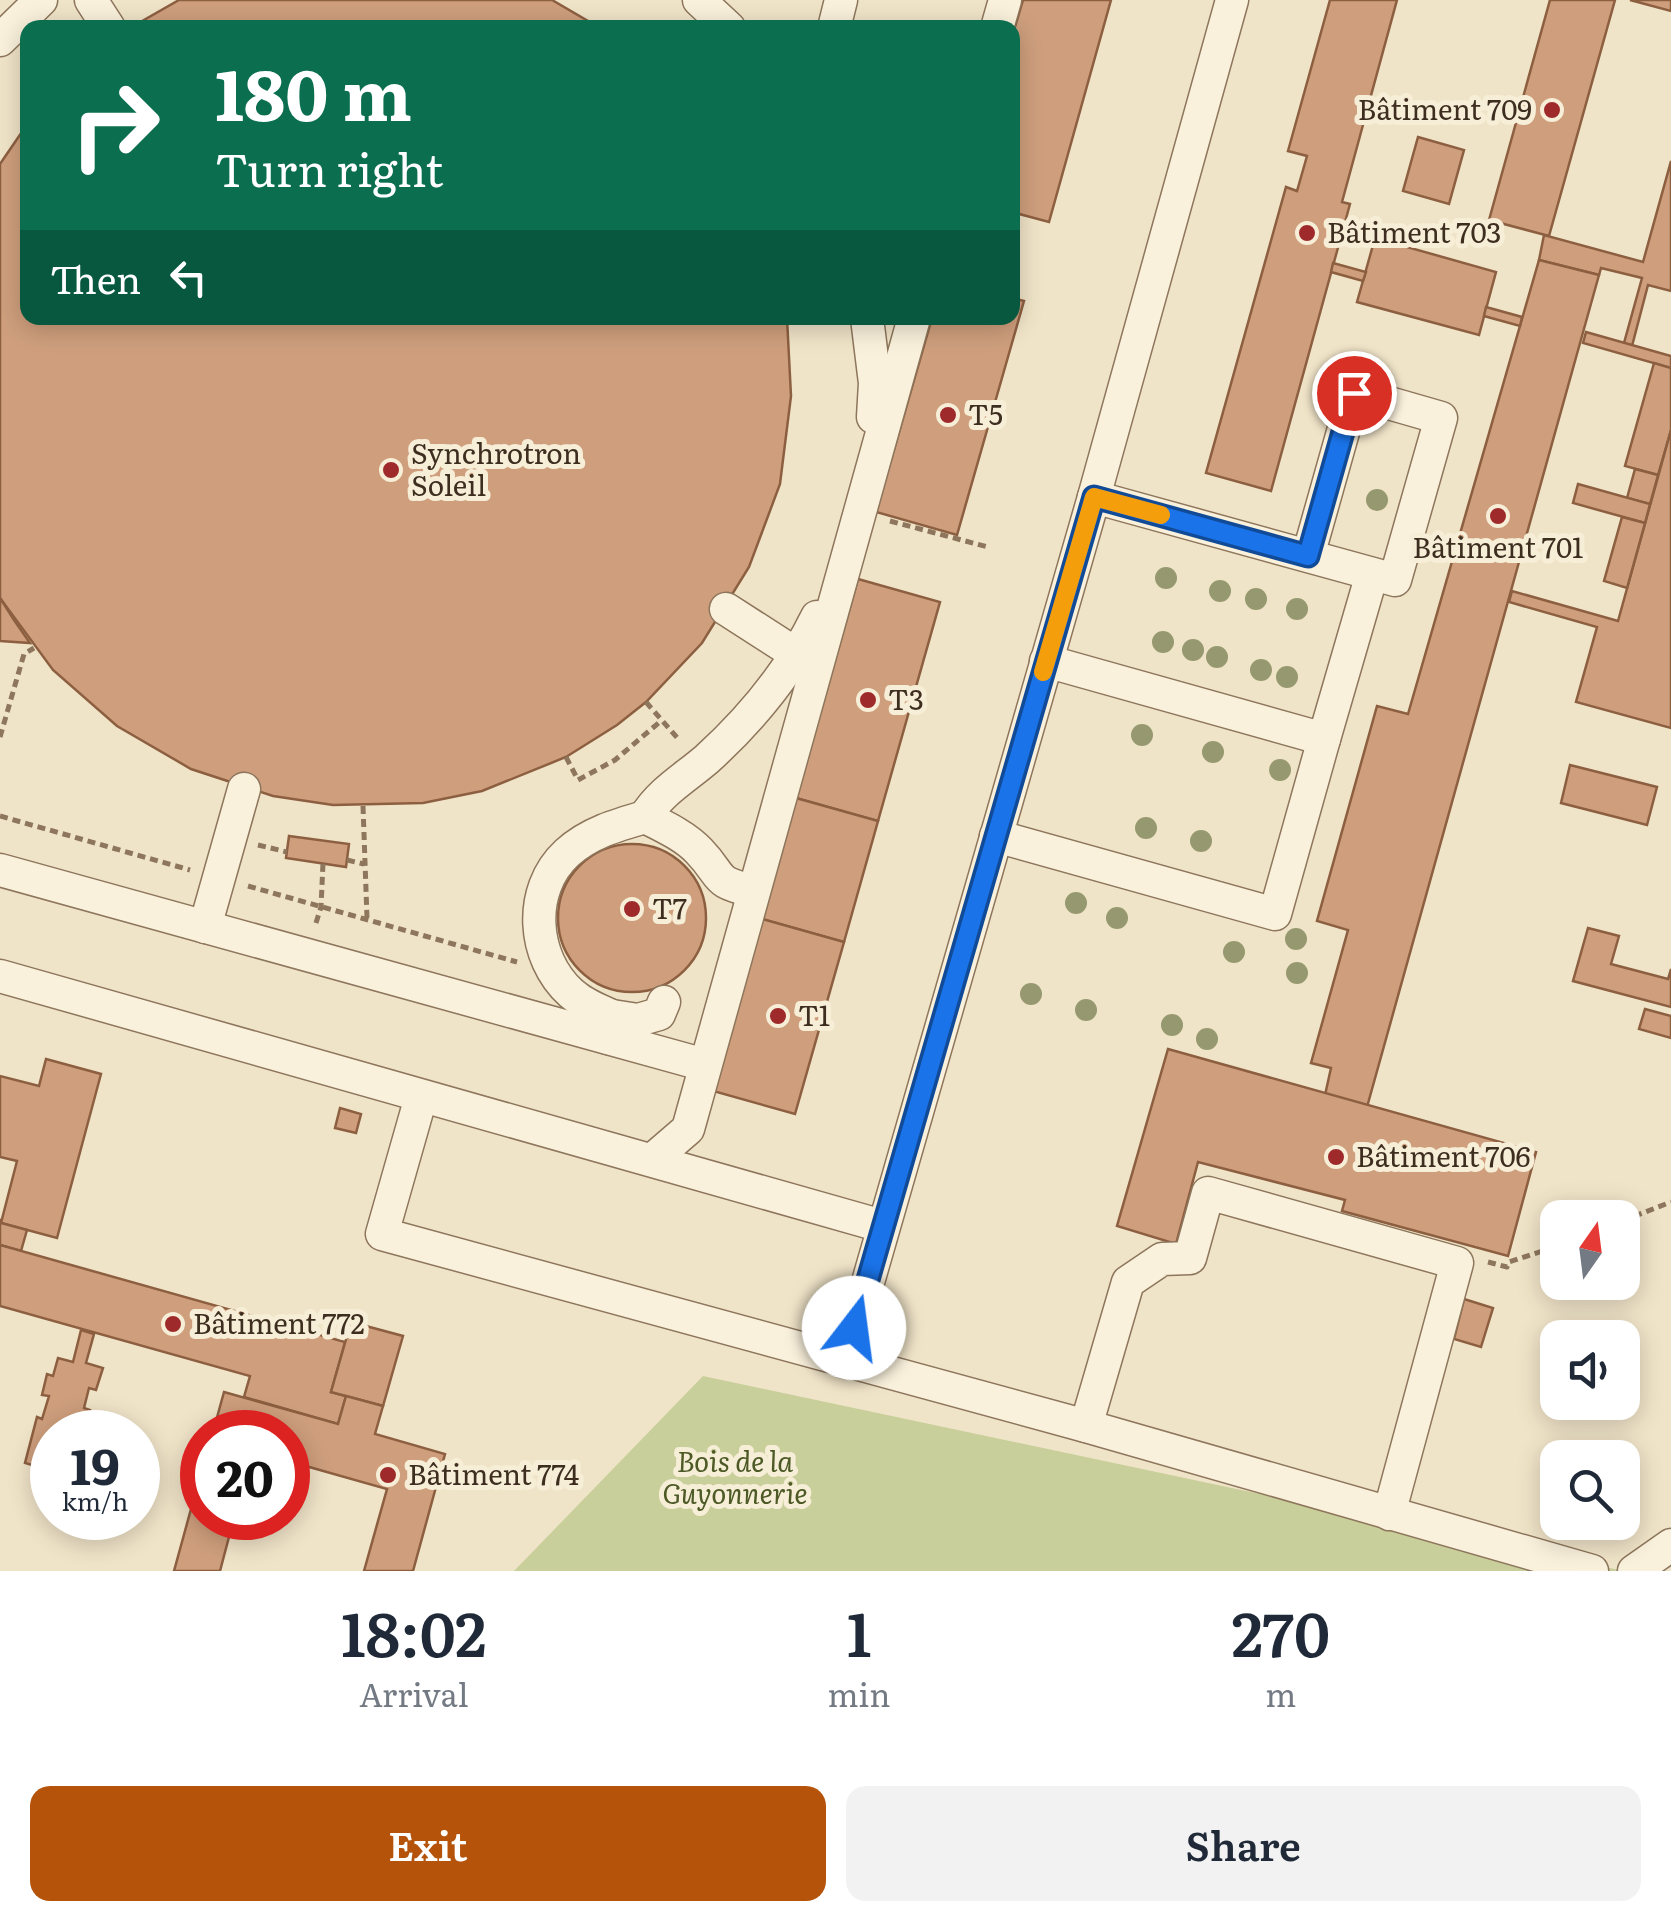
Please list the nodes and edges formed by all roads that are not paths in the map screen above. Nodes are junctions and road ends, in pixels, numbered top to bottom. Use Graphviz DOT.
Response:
graph roads {
  1 [pos="41,0"];
  2 [pos="700,0"];
  3 [pos="1232,0"];
  4 [pos="20,20"];
  5 [pos="20,20"];
  6 [pos="721,20"];
  7 [pos="0,40"];
  8 [pos="868,325"];
  9 [pos="912,325"];
  10 [pos="1094,497"];
  11 [pos="858,513"];
  12 [pos="1308,556"];
  13 [pos="1372,574"];
  14 [pos="726,609"];
  15 [pos="796,654"];
  16 [pos="1046,661"];
  17 [pos="1324,739"];
  18 [pos="244,788"];
  19 [pos="645,817"];
  20 [pos="996,836"];
  21 [pos="0,870"];
  22 [pos="753,892"];
  23 [pos="205,927"];
  24 [pos="0,976"];
  25 [pos="664,1002"];
  26 [pos="610,1027"];
  27 [pos="705,1065"];
  28 [pos="421,1097"];
  29 [pos="652,1160"];
  30 [pos="882,1226"];
  31 [pos="845,1362"];
  32 [pos="1086,1426"];
  33 [pos="1389,1514"];
  34 [pos="1671,1545"];
  35 [pos="1592,1571"];
  36 [pos="1634,1571"];
  1 -- 4 [label="lane"];
  2 -- 6 [label="lane"];
  3 -- 10 [label="lane"];
  5 -- 7 [label="lane"];
  8 -- 11 [label="lane"];
  9 -- 11 [label="lane"];
  10 -- 12 [label="lane"];
  10 -- 16 [label="lane"];
  11 -- 15 [label="lane"];
  11 -- 22 [label="lane"];
  12 -- 13 [label="lane"];
  12 -- 13 [label="lane"];
  13 -- 17 [label="lane"];
  14 -- 15 [label="lane"];
  15 -- 19 [label="lane"];
  16 -- 17 [label="lane"];
  16 -- 20 [label="lane"];
  17 -- 20 [label="lane"];
  18 -- 23 [label="lane"];
  19 -- 22 [label="lane"];
  19 -- 26 [label="lane"];
  20 -- 30 [label="lane"];
  21 -- 23 [label="lane"];
  22 -- 27 [label="lane"];
  23 -- 26 [label="lane"];
  24 -- 28 [label="lane"];
  25 -- 26 [label="lane"];
  26 -- 27 [label="lane"];
  27 -- 29 [label="lane"];
  28 -- 29 [label="lane"];
  28 -- 31 [label="lane"];
  29 -- 30 [label="lane"];
  30 -- 31 [label="lane"];
  31 -- 32 [label="lane"];
  32 -- 33 [label="lane"];
  32 -- 33 [label="lane"];
  33 -- 35 [label="lane"];
  34 -- 36 [label="lane"];
}
